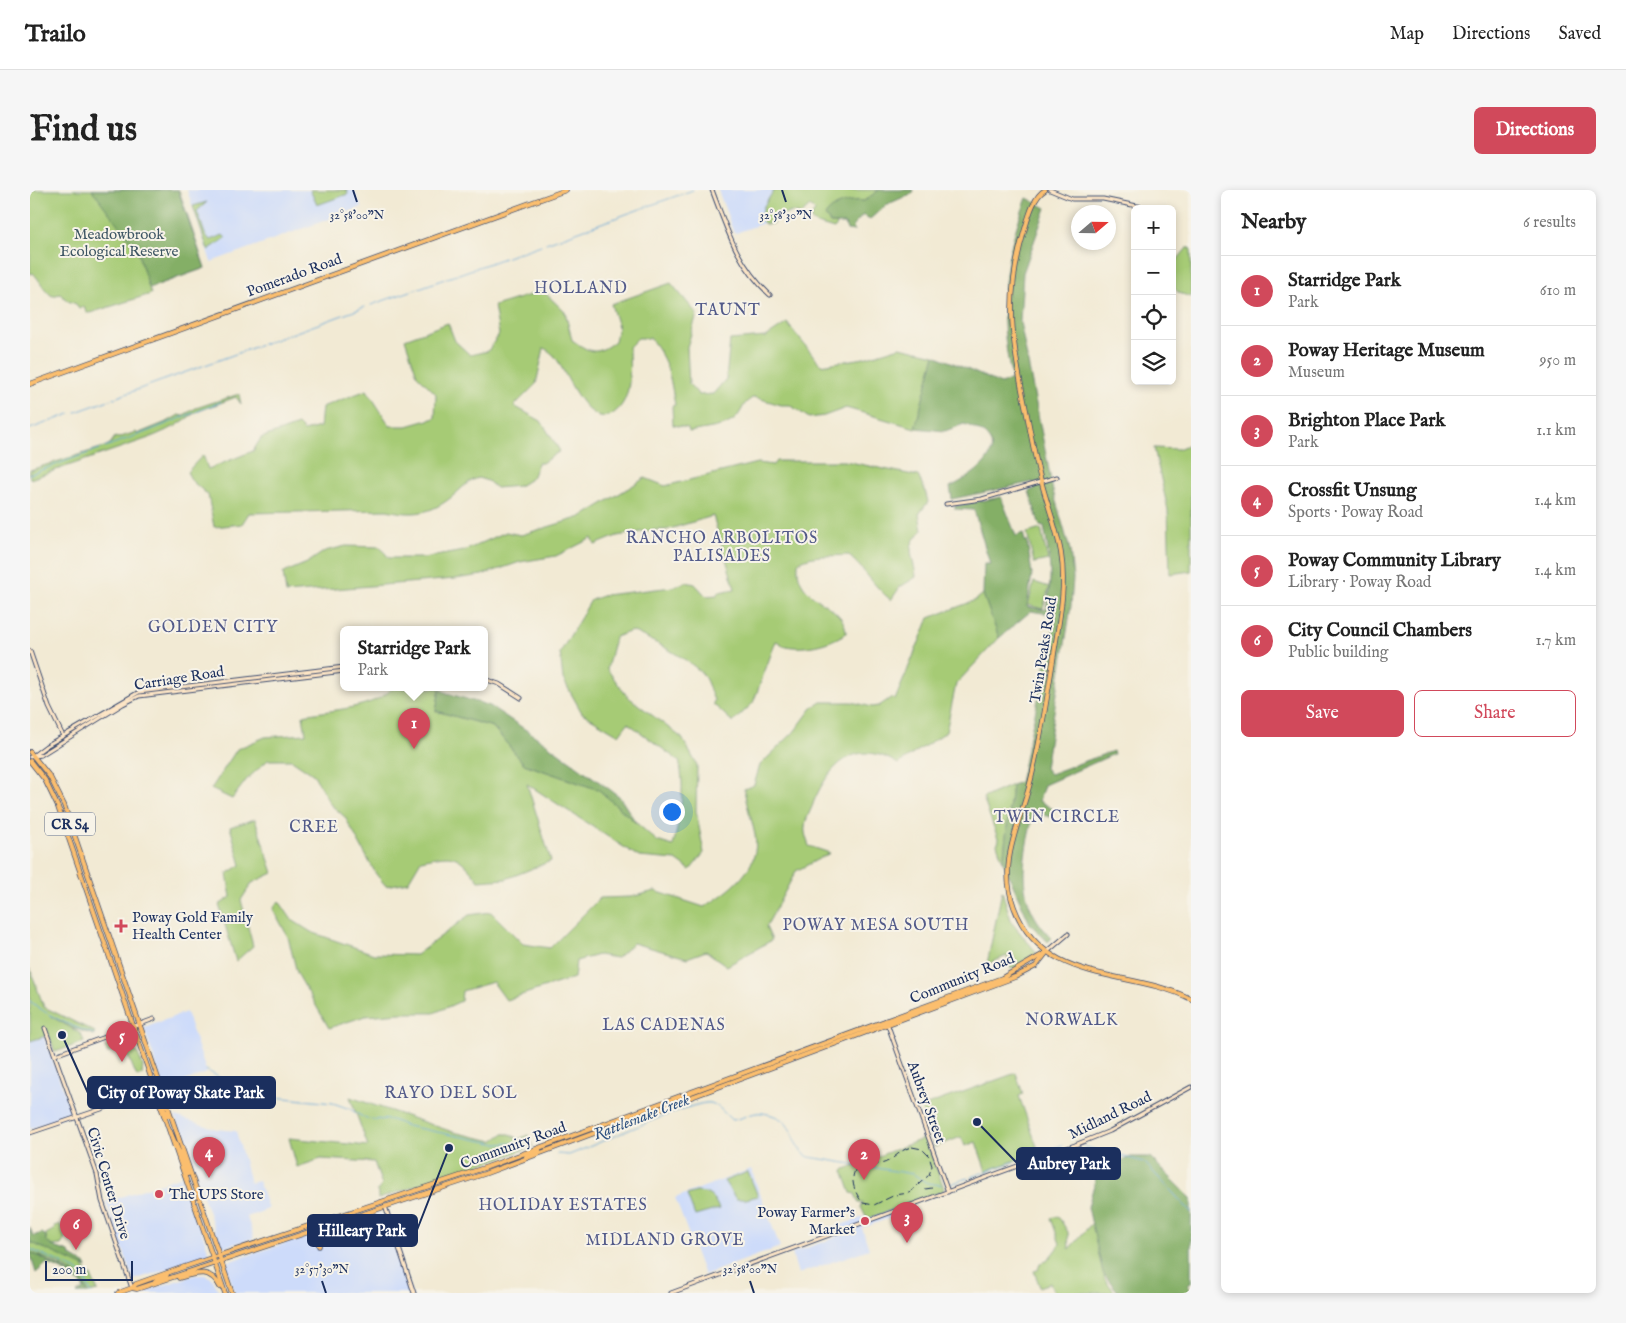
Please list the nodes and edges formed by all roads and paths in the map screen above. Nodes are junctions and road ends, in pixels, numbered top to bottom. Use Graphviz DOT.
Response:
graph roads {
  1 [pos="566,190"];
  2 [pos="712,190"];
  3 [pos="1050,190"];
  4 [pos="1042,191"];
  5 [pos="1131,205"];
  6 [pos="770,295"];
  7 [pos="30,384"];
  8 [pos="1057,476"];
  9 [pos="1041,482"];
  10 [pos="946,504"];
  11 [pos="30,651"];
  12 [pos="32,661"];
  13 [pos="340,669"];
  14 [pos="488,680"];
  15 [pos="521,698"];
  16 [pos="64,738"];
  17 [pos="31,757"];
  18 [pos="96,919"];
  19 [pos="106,932"];
  20 [pos="1068,934"];
  21 [pos="1047,952"];
  22 [pos="117,962"];
  23 [pos="111,963"];
  24 [pos="1191,998"];
  25 [pos="154,1019"];
  26 [pos="886,1022"];
  27 [pos="139,1024"];
  28 [pos="133,1026"];
  29 [pos="45,1028"];
  30 [pos="141,1048"];
  31 [pos="55,1055"];
  32 [pos="152,1063"];
  33 [pos="742,1078"];
  34 [pos="711,1084"];
  35 [pos="1191,1087"];
  36 [pos="155,1091"];
  37 [pos="690,1097"];
  38 [pos="159,1101"];
  39 [pos="168,1108"];
  40 [pos="170,1115"];
  41 [pos="77,1117"];
  42 [pos="169,1129"];
  43 [pos="30,1133"];
  44 [pos="540,1147"];
  45 [pos="528,1152"];
  46 [pos="183,1153"];
  47 [pos="178,1156"];
  48 [pos="525,1159"];
  49 [pos="502,1162"];
  50 [pos="513,1163"];
  51 [pos="481,1169"];
  52 [pos="484,1174"];
  53 [pos="192,1177"];
  54 [pos="467,1180"];
  55 [pos="188,1184"];
  56 [pos="948,1192"];
  57 [pos="383,1202"];
  58 [pos="385,1207"];
  59 [pos="203,1210"];
  60 [pos="347,1214"];
  61 [pos="348,1220"];
  62 [pos="302,1228"];
  63 [pos="354,1228"];
  64 [pos="320,1229"];
  65 [pos="313,1231"];
  66 [pos="285,1234"];
  67 [pos="284,1241"];
  68 [pos="267,1246"];
  69 [pos="218,1255"];
  70 [pos="212,1257"];
  71 [pos="220,1261"];
  72 [pos="214,1263"];
  73 [pos="168,1272"];
  74 [pos="162,1281"];
  75 [pos="153,1284"];
  76 [pos="132,1288"];
  77 [pos="118,1293"];
  78 [pos="224,1293"];
  79 [pos="232,1293"];
  80 [pos="414,1293"];
  81 [pos="671,1293"];
  1 -- 7 [label="main road, Pomerado Road"];
  2 -- 6 [label="street"];
  3 -- 5 [label="street"];
  4 -- 9 [label="main road, Twin Peaks Road"];
  8 -- 9 [label="street"];
  9 -- 10 [label="street"];
  9 -- 21 [label="main road, Twin Peaks Road"];
  11 -- 12 [label="street"];
  12 -- 16 [label="street"];
  13 -- 16 [label="street, Carriage Road"];
  14 -- 15 [label="street"];
  16 -- 17 [label="street, Carriage Road"];
  17 -- 18 [label="main road, CR S4"];
  17 -- 19 [label="main road, CR S4"];
  18 -- 19 [label="main road"];
  18 -- 23 [label="main road, CR S4"];
  19 -- 22 [label="main road, CR S4"];
  20 -- 21 [label="street"];
  21 -- 24 [label="main road, Twin Peaks Road"];
  21 -- 26 [label="main road, Community Road"];
  22 -- 23 [label="main road"];
  22 -- 27 [label="main road, CR S4"];
  23 -- 28 [label="main road, CR S4"];
  25 -- 27 [label="street"];
  26 -- 33 [label="main road, Community Road"];
  26 -- 34 [label="main road, Community Road"];
  26 -- 56 [label="street, Aubrey Street"];
  27 -- 28 [label="street"];
  27 -- 32 [label="main road, CR S4"];
  28 -- 30 [label="main road, CR S4"];
  28 -- 31 [label="street"];
  29 -- 31 [label="street, Civic Center Drive"];
  30 -- 32 [label="main road"];
  30 -- 36 [label="main road, CR S4"];
  31 -- 41 [label="street, Civic Center Drive"];
  32 -- 39 [label="main road, CR S4"];
  33 -- 34 [label="main road"];
  33 -- 37 [label="main road, Community Road"];
  34 -- 37 [label="main road"];
  34 -- 44 [label="main road, Community Road"];
  35 -- 56 [label="street, Midland Road"];
  36 -- 38 [label="main road, CR S4"];
  36 -- 39 [label="main road"];
  36 -- 41 [label="street"];
  37 -- 48 [label="main road, Community Road"];
  38 -- 40 [label="main road"];
  38 -- 42 [label="main road, CR S4"];
  39 -- 40 [label="main road, CR S4"];
  40 -- 46 [label="main road, CR S4"];
  41 -- 43 [label="street"];
  41 -- 76 [label="street, Civic Center Drive"];
  42 -- 46 [label="main road"];
  42 -- 47 [label="main road, CR S4"];
  44 -- 45 [label="main road, Community Road"];
  44 -- 48 [label="main road"];
  45 -- 49 [label="main road, Community Road"];
  45 -- 50 [label="main road"];
  46 -- 53 [label="main road, CR S4"];
  47 -- 53 [label="main road"];
  47 -- 55 [label="main road, CR S4"];
  48 -- 50 [label="main road, Community Road"];
  49 -- 51 [label="main road, Community Road"];
  49 -- 52 [label="main road"];
  50 -- 52 [label="main road, Community Road"];
  51 -- 54 [label="main road"];
  51 -- 57 [label="main road, Community Road"];
  52 -- 54 [label="main road, Community Road"];
  53 -- 59 [label="main road, CR S4"];
  54 -- 58 [label="main road, Community Road"];
  55 -- 59 [label="main road"];
  55 -- 70 [label="main road, CR S4"];
  56 -- 81 [label="street, Midland Road"];
  57 -- 58 [label="street"];
  57 -- 60 [label="main road, Community Road"];
  58 -- 61 [label="main road, Community Road"];
  58 -- 80 [label="street"];
  59 -- 69 [label="main road, CR S4"];
  60 -- 62 [label="main road, Community Road"];
  60 -- 65 [label="main road"];
  61 -- 63 [label="main road"];
  61 -- 64 [label="main road, Community Road"];
  62 -- 66 [label="main road, Community Road"];
  62 -- 67 [label="main road"];
  64 -- 65 [label="main road, Community Road"];
  64 -- 65 [label="main road"];
  65 -- 67 [label="main road, Community Road"];
  66 -- 68 [label="main road"];
  66 -- 69 [label="main road, Community Road"];
  67 -- 68 [label="main road, Community Road"];
  68 -- 71 [label="main road, Community Road"];
  69 -- 70 [label="main road, Community Road"];
  69 -- 71 [label="main road, CR S4"];
  70 -- 72 [label="main road, CR S4"];
  70 -- 73 [label="main road, Community Road"];
  71 -- 72 [label="main road, Community Road"];
  71 -- 79 [label="main road, CR S4"];
  72 -- 74 [label="main road, Community Road"];
  72 -- 78 [label="main road, CR S4"];
  73 -- 75 [label="main road"];
  73 -- 76 [label="main road, Community Road"];
  74 -- 75 [label="main road, Community Road"];
  74 -- 78 [label="main road"];
  75 -- 76 [label="main road, Community Road"];
  76 -- 77 [label="main road, Community Road"];
}
